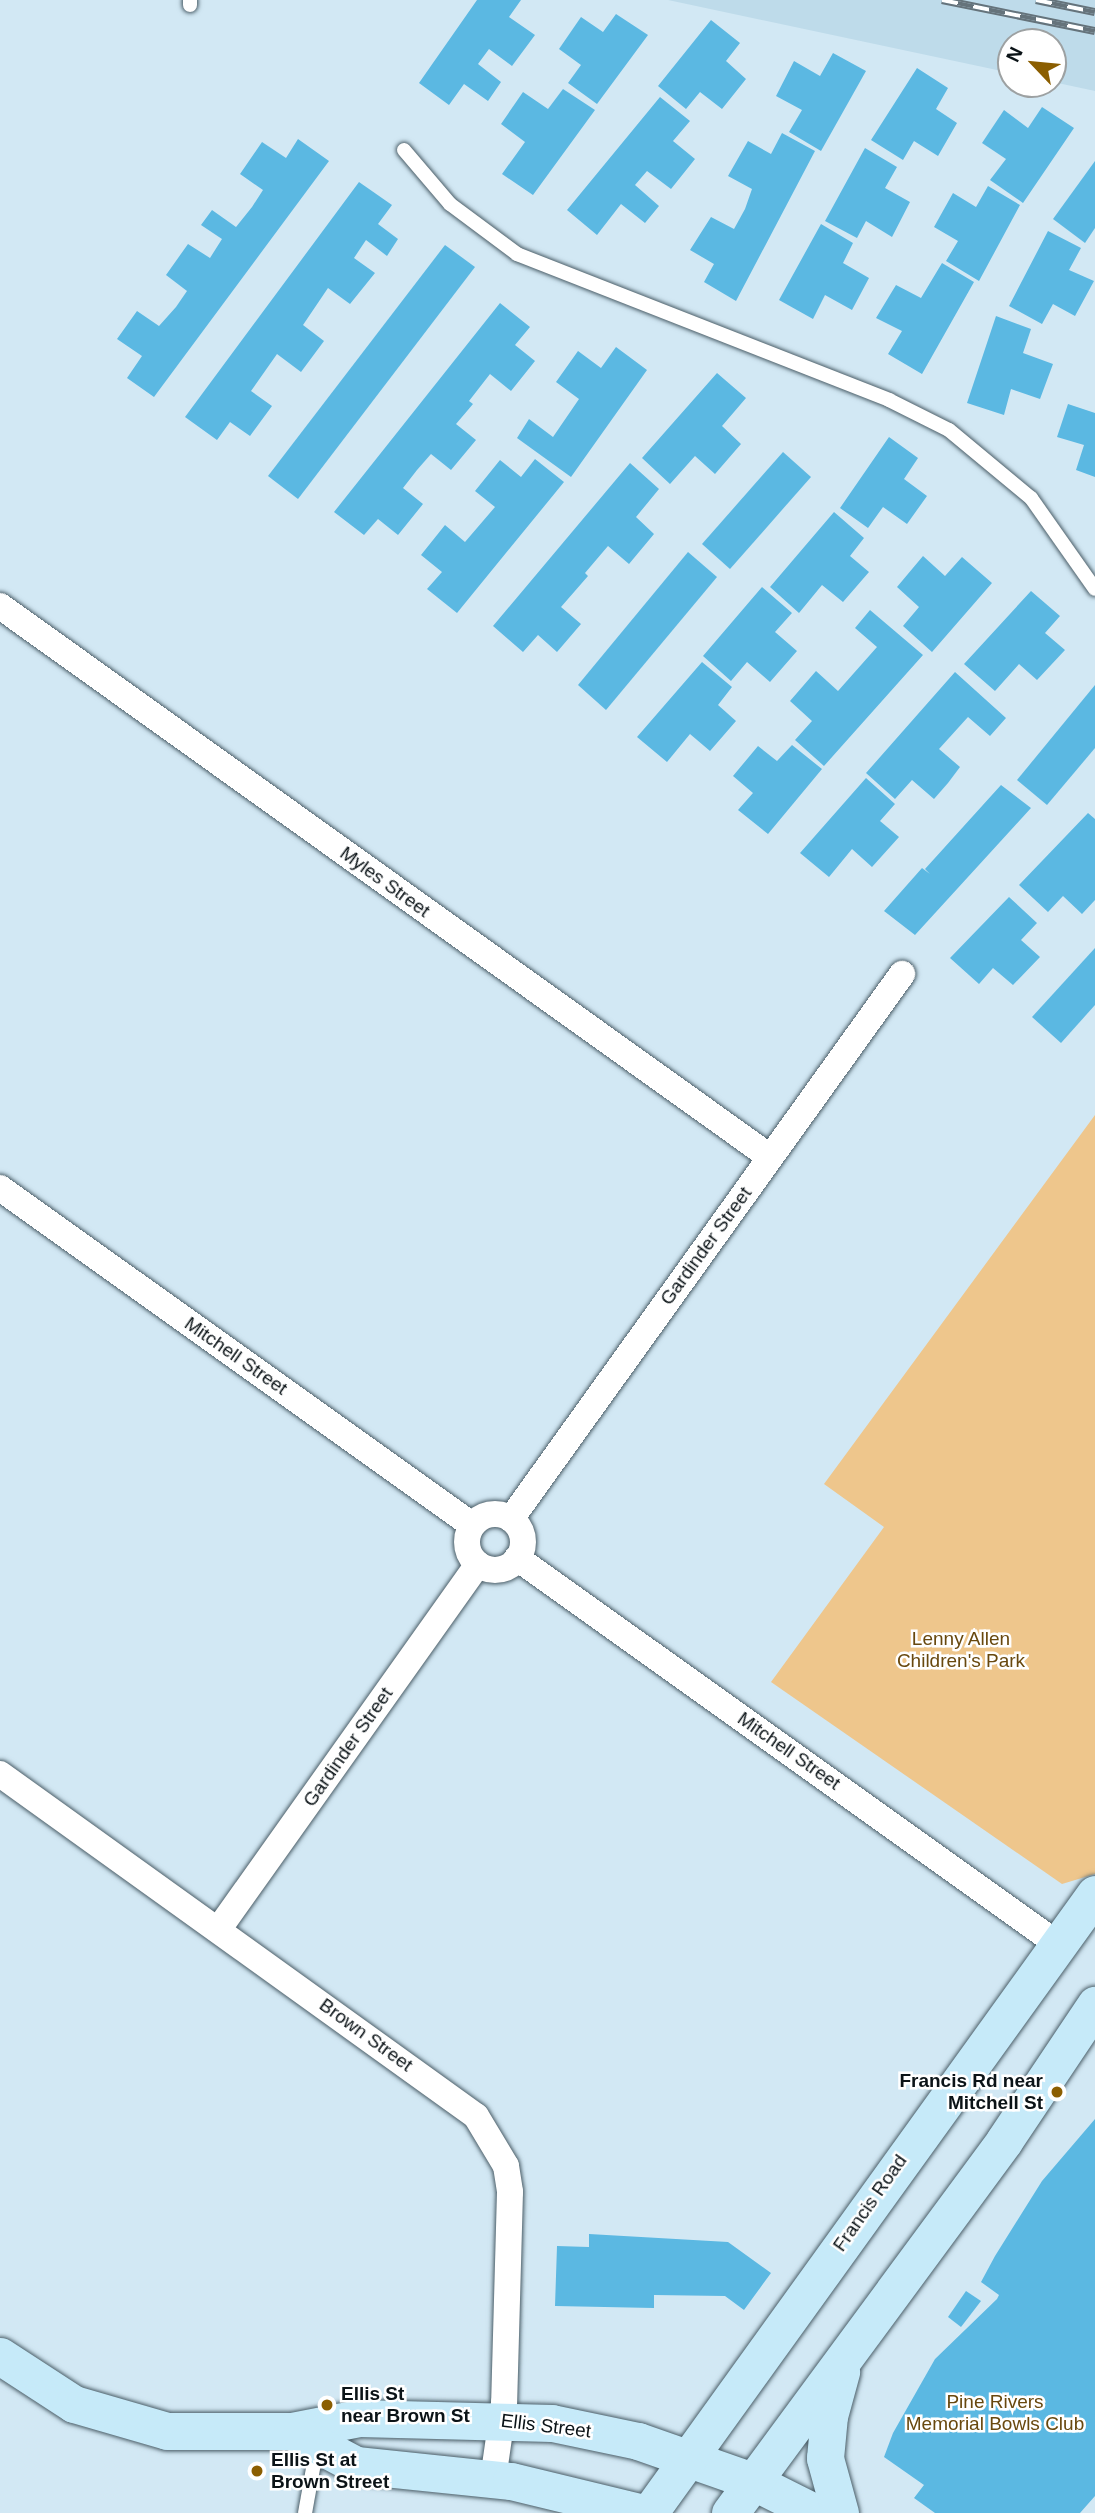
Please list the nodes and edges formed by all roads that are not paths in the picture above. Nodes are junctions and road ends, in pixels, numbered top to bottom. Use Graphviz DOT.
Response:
graph roads {
  1 [pos="404,150"];
  2 [pos="1095,589"];
  3 [pos="0,606"];
  4 [pos="902,974"];
  5 [pos="769,1157"];
  6 [pos="0,1188"];
  7 [pos="511,1519"];
  8 [pos="472,1525"];
  9 [pos="517,1558"];
  10 [pos="478,1564"];
  11 [pos="0,1773"];
  12 [pos="1095,1894"];
  13 [pos="218,1930"];
  14 [pos="1059,1945"];
  15 [pos="1095,2005"];
  16 [pos="847,2351"];
  17 [pos="0,2356"];
  18 [pos="502,2420"];
  19 [pos="305,2438"];
  20 [pos="686,2458"];
  21 [pos="493,2479"];
  22 [pos="752,2482"];
  23 [pos="305,2513"];
  24 [pos="643,2513"];
  25 [pos="649,2513"];
  26 [pos="730,2513"];
  27 [pos="816,2513"];
  28 [pos="840,2513"];
  1 -- 2 [label="lane"];
  3 -- 5 [label="street, Myles Street"];
  4 -- 5 [label="street, Gardinder Street"];
  5 -- 7 [label="street, Gardinder Street"];
  6 -- 8 [label="street, Mitchell Street"];
  7 -- 8 [label="street"];
  7 -- 9 [label="street"];
  8 -- 10 [label="street"];
  9 -- 10 [label="street"];
  9 -- 14 [label="street, Mitchell Street"];
  10 -- 13 [label="street, Gardinder Street"];
  11 -- 13 [label="street, Brown Street"];
  12 -- 14 [label="main road, Francis Road"];
  13 -- 18 [label="street, Brown Street"];
  14 -- 20 [label="main road, Francis Road"];
  15 -- 16 [label="main road"];
  16 -- 22 [label="main road"];
  16 -- 28 [label="main road"];
  17 -- 19 [label="main road, Ellis Street"];
  18 -- 19 [label="main road, Ellis Street"];
  18 -- 20 [label="main road, Ellis Street"];
  18 -- 21 [label="street, Brown Street"];
  19 -- 21 [label="main road, Ellis Street"];
  19 -- 23 [label="lane"];
  20 -- 22 [label="main road, Ellis Street"];
  20 -- 25 [label="main road, Francis Road"];
  21 -- 24 [label="main road, Ellis Street"];
  22 -- 26 [label="main road"];
  22 -- 27 [label="main road, Ellis Street"];
}
